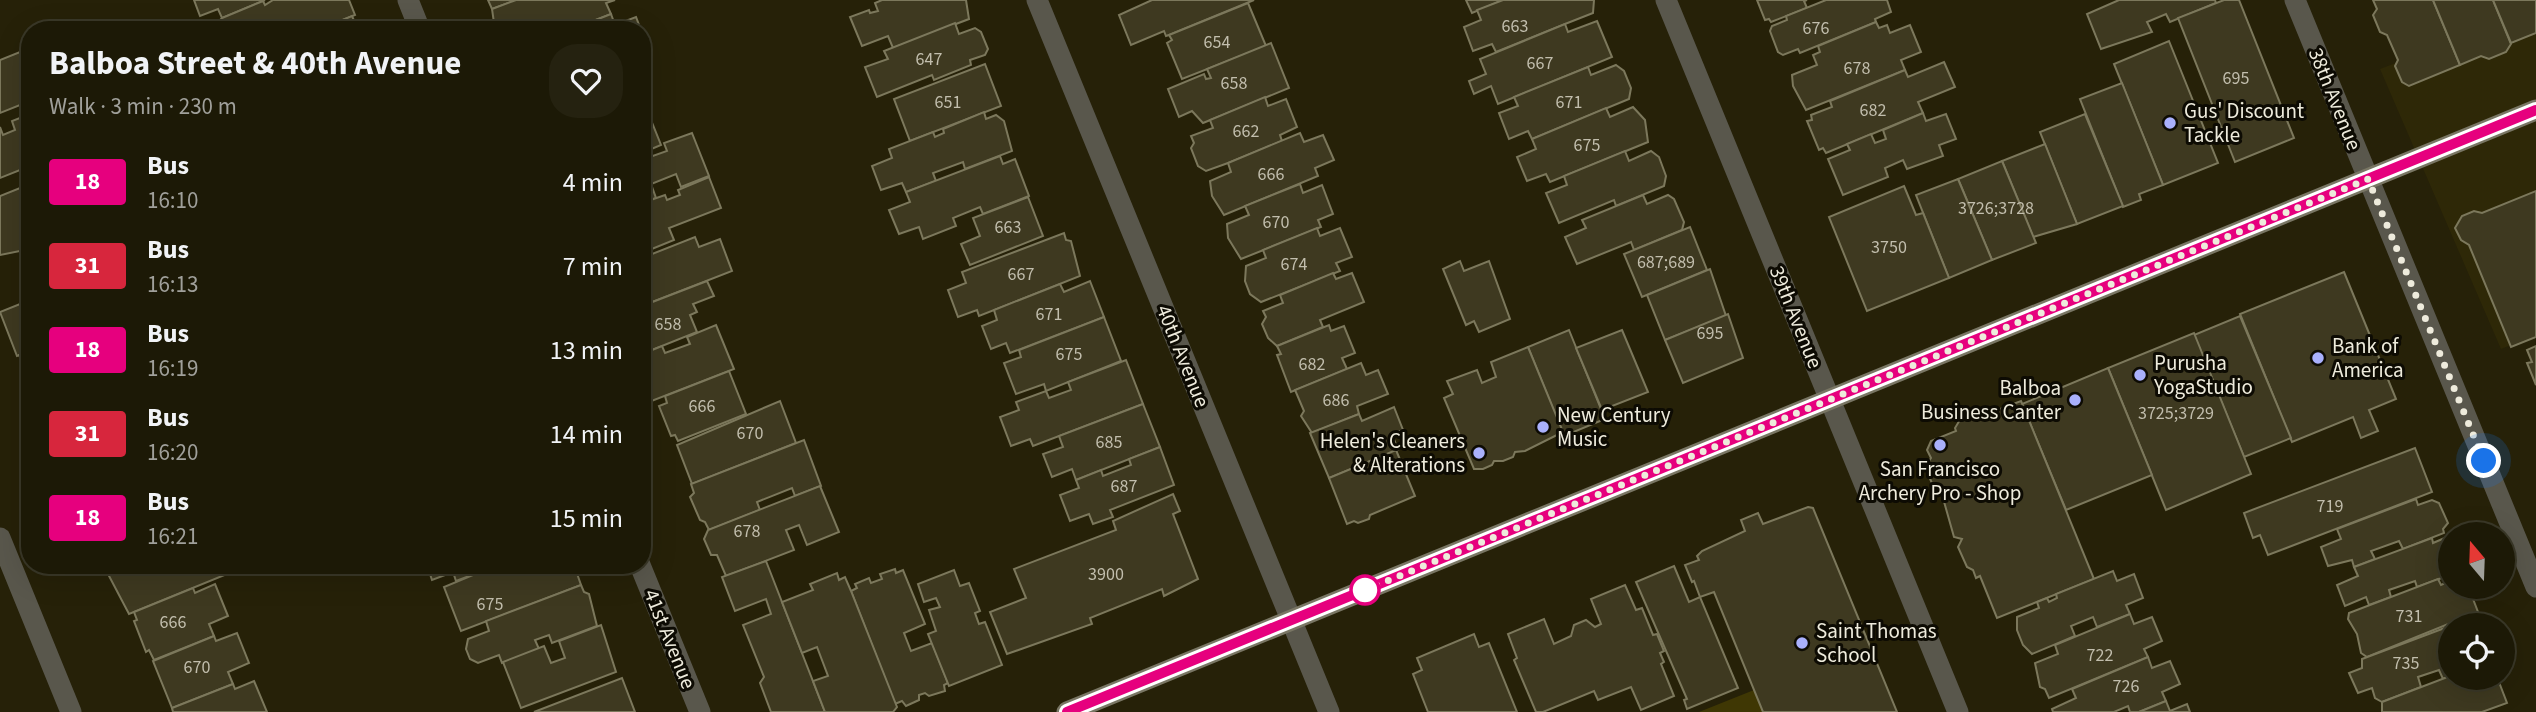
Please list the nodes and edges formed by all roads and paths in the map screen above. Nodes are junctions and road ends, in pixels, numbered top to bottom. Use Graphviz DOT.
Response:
graph roads {
  1 [pos="408,0"];
  2 [pos="1037,0"];
  3 [pos="1666,0"];
  4 [pos="2295,0"];
  5 [pos="416,21"];
  6 [pos="2536,110"];
  7 [pos="2368,179"];
  8 [pos="1830,400"];
  9 [pos="0,538"];
  10 [pos="644,574"];
  11 [pos="2536,587"];
  12 [pos="1292,620"];
  13 [pos="71,712"];
  14 [pos="700,712"];
  15 [pos="1067,712"];
  16 [pos="1329,712"];
  17 [pos="1958,712"];
  1 -- 5 [label="street"];
  2 -- 12 [label="street, 40th Avenue"];
  3 -- 8 [label="street, 39th Avenue"];
  4 -- 7 [label="street, 38th Avenue"];
  6 -- 7 [label="street"];
  7 -- 8 [label="street"];
  7 -- 11 [label="street, 38th Avenue"];
  8 -- 12 [label="street"];
  8 -- 17 [label="street, 39th Avenue"];
  9 -- 13 [label="street"];
  10 -- 14 [label="street, 41st Avenue"];
  12 -- 15 [label="street"];
  12 -- 16 [label="street, 40th Avenue"];
}
